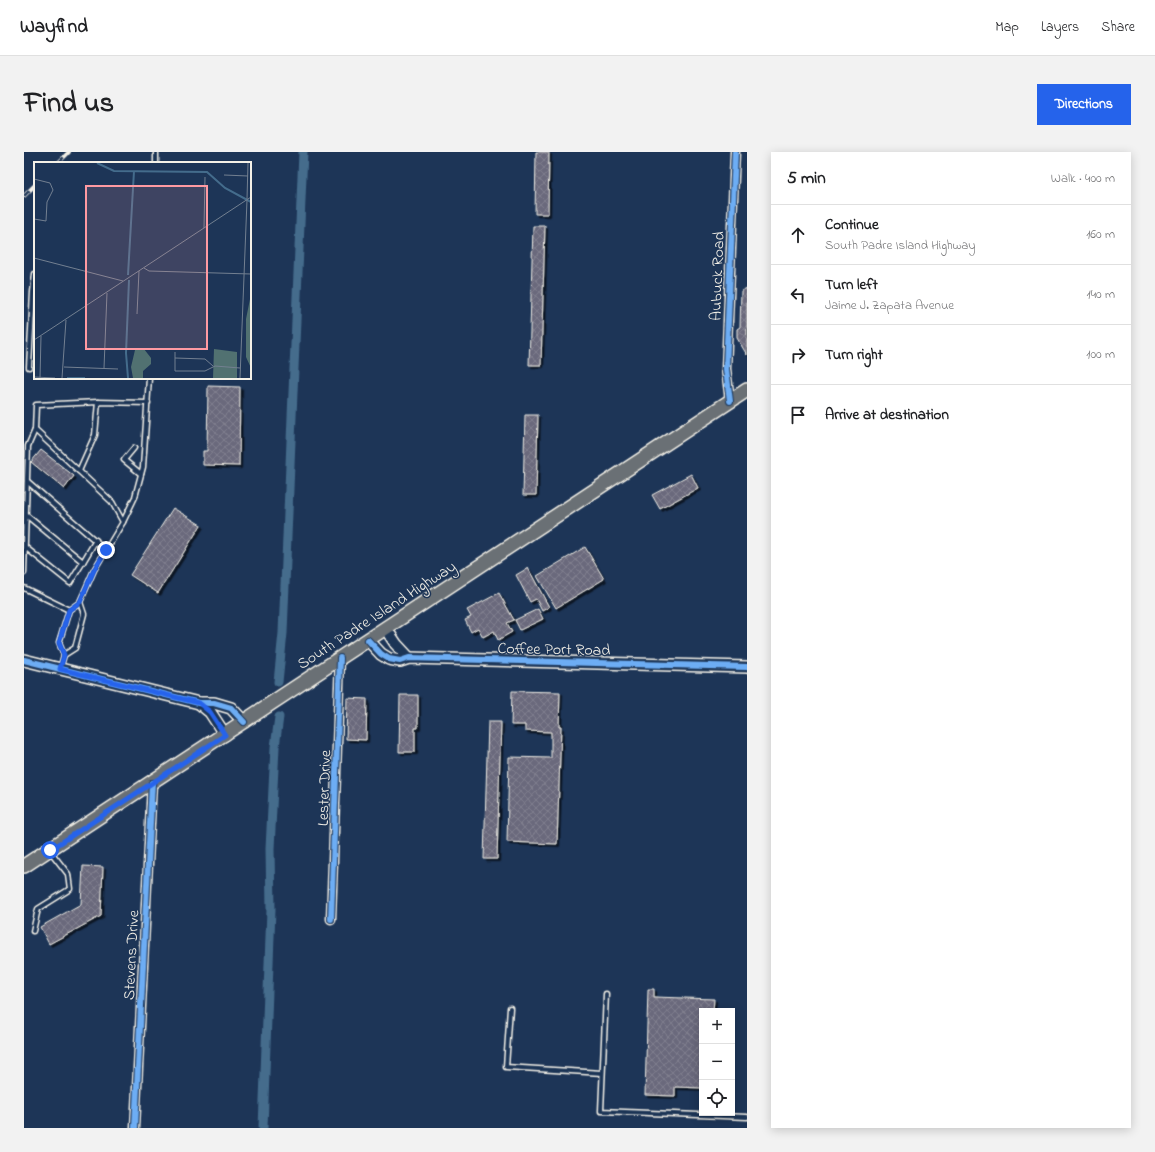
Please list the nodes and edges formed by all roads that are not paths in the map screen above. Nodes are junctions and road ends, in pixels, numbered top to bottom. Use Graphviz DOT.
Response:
graph roads {
  1 [pos="734,152"];
  2 [pos="34,304"];
  3 [pos="33,326"];
  4 [pos="29,366"];
  5 [pos="149,379"];
  6 [pos="747,390"];
  7 [pos="730,401"];
  8 [pos="98,402"];
  9 [pos="148,403"];
  10 [pos="35,430"];
  11 [pos="134,448"];
  12 [pos="79,471"];
  13 [pos="141,474"];
  14 [pos="27,481"];
  15 [pos="26,515"];
  16 [pos="123,522"];
  17 [pos="96,540"];
  18 [pos="26,547"];
  19 [pos="106,550"];
  20 [pos="83,562"];
  21 [pos="24,573"];
  22 [pos="24,588"];
  23 [pos="80,602"];
  24 [pos="69,610"];
  25 [pos="386,629"];
  26 [pos="368,640"];
  27 [pos="64,655"];
  28 [pos="340,658"];
  29 [pos="409,658"];
  30 [pos="24,660"];
  31 [pos="747,667"];
  32 [pos="60,669"];
  33 [pos="199,703"];
  34 [pos="244,722"];
  35 [pos="225,735"];
  36 [pos="152,783"];
  37 [pos="50,850"];
  38 [pos="24,866"];
  39 [pos="331,919"];
  40 [pos="32,930"];
  41 [pos="606,994"];
  42 [pos="510,1008"];
  43 [pos="602,1073"];
  44 [pos="747,1116"];
  45 [pos="135,1128"];
  1 -- 7 [label="street, Aubuck Road"];
  2 -- 3 [label="lane"];
  3 -- 4 [label="lane"];
  5 -- 9 [label="lane"];
  6 -- 7 [label="main road, South Padre Island Highway"];
  7 -- 25 [label="main road, South Padre Island Highway"];
  8 -- 9 [label="lane"];
  8 -- 10 [label="lane"];
  8 -- 12 [label="lane"];
  9 -- 13 [label="lane"];
  10 -- 12 [label="lane"];
  10 -- 14 [label="lane"];
  11 -- 13 [label="lane"];
  12 -- 16 [label="lane"];
  13 -- 16 [label="lane"];
  14 -- 15 [label="lane"];
  14 -- 17 [label="lane"];
  15 -- 18 [label="lane"];
  15 -- 20 [label="lane"];
  16 -- 19 [label="lane"];
  17 -- 19 [label="lane"];
  17 -- 20 [label="lane"];
  18 -- 20 [label="lane"];
  18 -- 21 [label="lane"];
  19 -- 23 [label="lane"];
  22 -- 24 [label="lane"];
  23 -- 24 [label="lane"];
  23 -- 27 [label="lane"];
  24 -- 27 [label="lane"];
  25 -- 26 [label="main road, South Padre Island Highway"];
  25 -- 29 [label="street"];
  26 -- 28 [label="main road, South Padre Island Highway"];
  26 -- 29 [label="street, Coffee Port Road"];
  27 -- 32 [label="lane"];
  28 -- 34 [label="main road, South Padre Island Highway"];
  28 -- 39 [label="street, Lester Drive"];
  29 -- 31 [label="street, Coffee Port Road"];
  30 -- 32 [label="street"];
  32 -- 33 [label="street"];
  33 -- 34 [label="street"];
  33 -- 35 [label="street"];
  34 -- 35 [label="main road, South Padre Island Highway"];
  35 -- 36 [label="main road, South Padre Island Highway"];
  36 -- 37 [label="main road, South Padre Island Highway"];
  36 -- 45 [label="street, Stevens Drive"];
  37 -- 38 [label="main road, South Padre Island Highway"];
  37 -- 40 [label="lane"];
  41 -- 43 [label="lane"];
  42 -- 43 [label="lane"];
  43 -- 44 [label="lane"];
}
